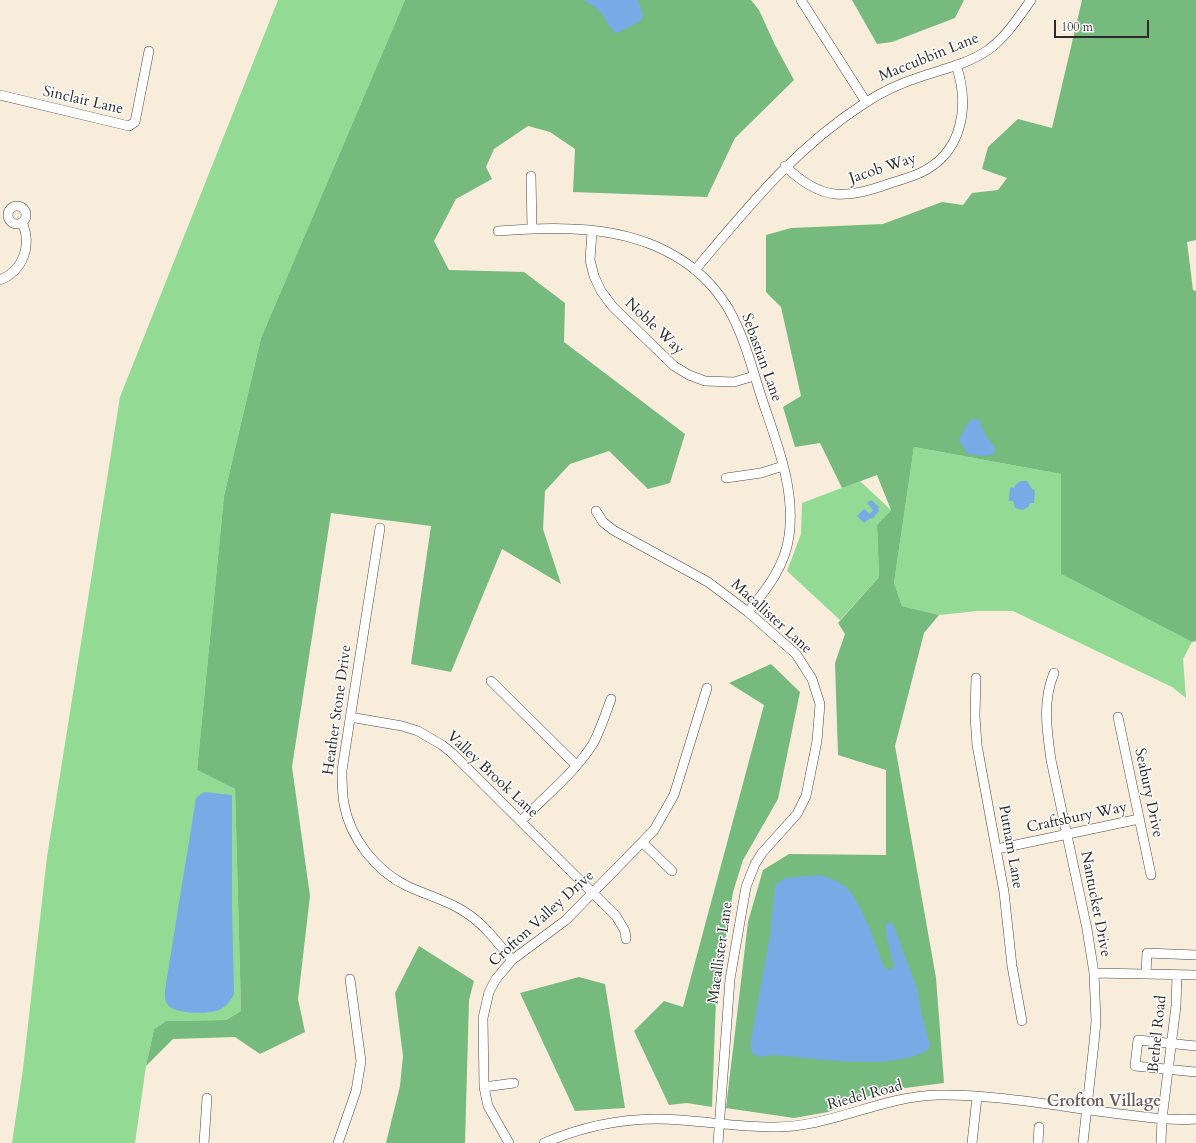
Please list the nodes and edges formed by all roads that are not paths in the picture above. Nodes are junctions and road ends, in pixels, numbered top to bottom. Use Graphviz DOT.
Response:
graph roads {
  1 [pos="801,0"];
  2 [pos="1031,0"];
  3 [pos="149,52"];
  4 [pos="956,65"];
  5 [pos="0,95"];
  6 [pos="866,102"];
  7 [pos="785,166"];
  8 [pos="531,176"];
  9 [pos="22,222"];
  10 [pos="532,228"];
  11 [pos="498,231"];
  12 [pos="592,232"];
  13 [pos="695,270"];
  14 [pos="0,280"];
  15 [pos="754,376"];
  16 [pos="783,466"];
  17 [pos="726,478"];
  18 [pos="596,511"];
  19 [pos="380,528"];
  20 [pos="748,612"];
  21 [pos="1054,673"];
  22 [pos="976,678"];
  23 [pos="491,681"];
  24 [pos="707,688"];
  25 [pos="611,699"];
  26 [pos="350,717"];
  27 [pos="1118,718"];
  28 [pos="576,766"];
  29 [pos="1139,819"];
  30 [pos="521,821"];
  31 [pos="1067,835"];
  32 [pos="643,843"];
  33 [pos="997,849"];
  34 [pos="672,871"];
  35 [pos="1151,875"];
  36 [pos="593,893"];
  37 [pos="626,939"];
  38 [pos="1196,955"];
  39 [pos="512,960"];
  40 [pos="1094,973"];
  41 [pos="1146,974"];
  42 [pos="1177,975"];
  43 [pos="1196,976"];
  44 [pos="350,979"];
  45 [pos="1022,1021"];
  46 [pos="1172,1044"];
  47 [pos="1196,1046"];
  48 [pos="1168,1069"];
  49 [pos="1196,1072"];
  50 [pos="514,1083"];
  51 [pos="484,1087"];
  52 [pos="977,1097"];
  53 [pos="207,1098"];
  54 [pos="1087,1110"];
  55 [pos="1162,1119"];
  56 [pos="1196,1119"];
  57 [pos="719,1123"];
  58 [pos="1039,1127"];
  59 [pos="204,1143"];
  60 [pos="338,1143"];
  61 [pos="509,1143"];
  62 [pos="544,1143"];
  63 [pos="718,1143"];
  64 [pos="972,1143"];
  65 [pos="1038,1143"];
  66 [pos="1083,1143"];
  67 [pos="1161,1143"];
  1 -- 6 [label="street"];
  2 -- 4 [label="street, Maccubbin Lane"];
  3 -- 5 [label="street, Sinclair Lane"];
  4 -- 6 [label="street, Maccubbin Lane"];
  4 -- 7 [label="street, Jacob Way"];
  6 -- 7 [label="street, Maccubbin Lane"];
  7 -- 13 [label="street, Maccubbin Lane"];
  8 -- 10 [label="street"];
  9 -- 14 [label="street"];
  10 -- 11 [label="street, Sebastian Lane"];
  10 -- 12 [label="street, Sebastian Lane"];
  12 -- 13 [label="street, Sebastian Lane"];
  12 -- 15 [label="street, Noble Way"];
  13 -- 15 [label="street, Sebastian Lane"];
  15 -- 16 [label="street, Sebastian Lane"];
  16 -- 17 [label="street"];
  16 -- 20 [label="street, Sebastian Lane"];
  18 -- 20 [label="street, Macallister Lane"];
  19 -- 26 [label="street, Heather Stone Drive"];
  20 -- 57 [label="street, Macallister Lane"];
  21 -- 31 [label="street, Nantucket Drive"];
  22 -- 33 [label="street, Putnam Lane"];
  23 -- 28 [label="street"];
  24 -- 32 [label="street, Crofton Valley Drive"];
  25 -- 28 [label="street"];
  26 -- 30 [label="street, Valley Brook Lane"];
  26 -- 39 [label="street, Heather Stone Drive"];
  27 -- 29 [label="street, Seabury Drive"];
  28 -- 30 [label="street"];
  29 -- 31 [label="street, Craftsbury Way"];
  29 -- 35 [label="street, Seabury Drive"];
  30 -- 36 [label="street, Valley Brook Lane"];
  31 -- 33 [label="street, Craftsbury Way"];
  31 -- 40 [label="street, Nantucket Drive"];
  32 -- 34 [label="street"];
  32 -- 36 [label="street, Crofton Valley Drive"];
  33 -- 45 [label="street, Putnam Lane"];
  36 -- 37 [label="street, Valley Brook Lane"];
  36 -- 39 [label="street, Crofton Valley Drive"];
  38 -- 41 [label="street"];
  39 -- 51 [label="street, Crofton Valley Drive"];
  40 -- 41 [label="street"];
  40 -- 54 [label="street, Nantucket Drive"];
  41 -- 42 [label="street"];
  42 -- 43 [label="street"];
  42 -- 46 [label="street, Bethel Road"];
  44 -- 60 [label="street"];
  46 -- 47 [label="street"];
  46 -- 48 [label="street, Bethel Road"];
  46 -- 48 [label="street"];
  48 -- 49 [label="street"];
  48 -- 55 [label="street, Bethel Road"];
  50 -- 51 [label="street"];
  51 -- 61 [label="street, Crofton Valley Drive"];
  52 -- 54 [label="street, Riedel Road"];
  52 -- 57 [label="street, Riedel Road"];
  52 -- 64 [label="street"];
  53 -- 59 [label="street"];
  54 -- 55 [label="street, Riedel Road"];
  54 -- 66 [label="street, Nantucket Drive"];
  55 -- 56 [label="street, Riedel Road"];
  55 -- 67 [label="street, Bethel Road"];
  57 -- 62 [label="street, Riedel Road"];
  57 -- 63 [label="street, Macallister Lane"];
  58 -- 65 [label="street"];
}
